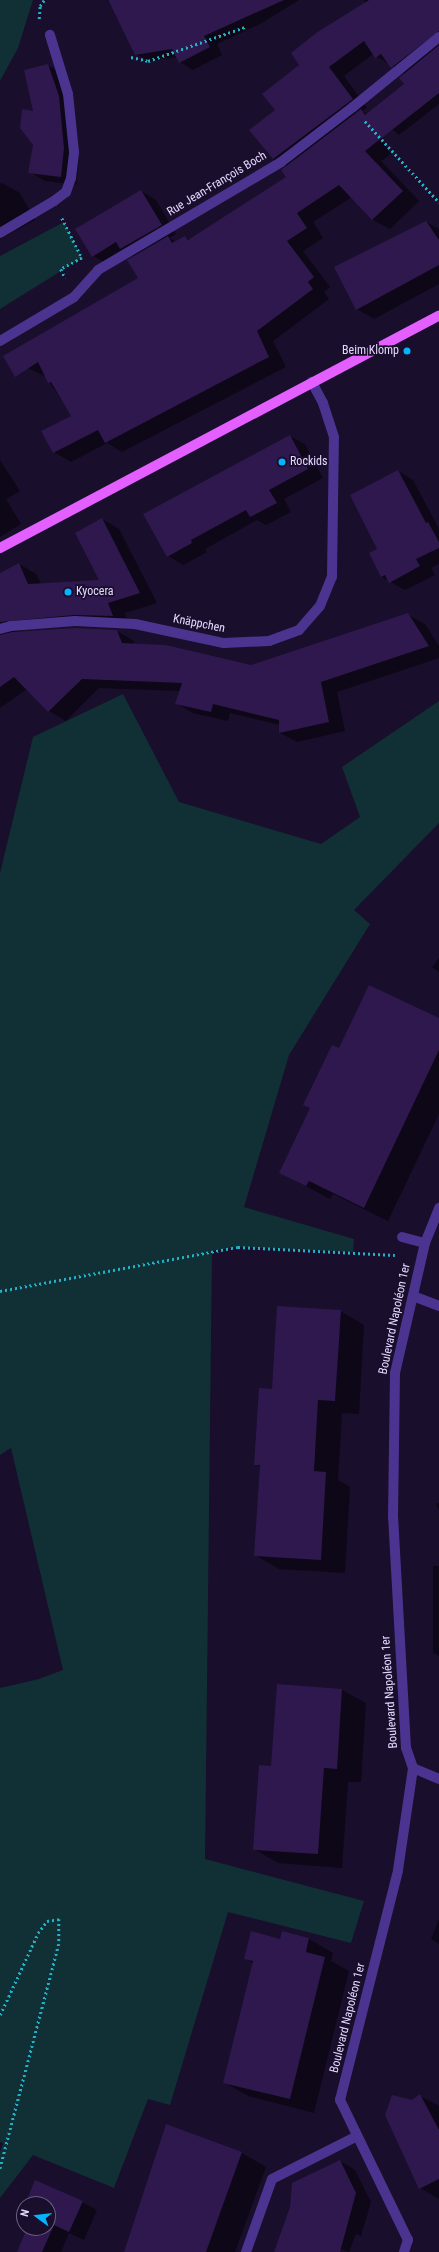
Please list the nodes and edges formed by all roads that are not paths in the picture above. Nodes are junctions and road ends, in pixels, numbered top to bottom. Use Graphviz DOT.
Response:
graph roads {
  1 [pos="50,35"];
  2 [pos="439,37"];
  3 [pos="0,233"];
  4 [pos="439,316"];
  5 [pos="0,341"];
  6 [pos="312,382"];
  7 [pos="0,548"];
  8 [pos="0,629"];
  9 [pos="439,1208"];
  10 [pos="402,1237"];
  11 [pos="425,1243"];
  12 [pos="413,1296"];
  13 [pos="439,1306"];
  14 [pos="413,1768"];
  15 [pos="439,1779"];
  16 [pos="357,2136"];
  17 [pos="246,2252"];
  18 [pos="404,2252"];
  1 -- 3 [label="street"];
  2 -- 5 [label="street, Rue Jean-François Boch"];
  4 -- 6 [label="main road"];
  6 -- 7 [label="main road"];
  6 -- 8 [label="street, Knäppchen"];
  9 -- 11 [label="street, Boulevard Napoléon 1er"];
  10 -- 11 [label="street"];
  11 -- 12 [label="street, Boulevard Napoléon 1er"];
  12 -- 13 [label="street"];
  12 -- 14 [label="street, Boulevard Napoléon 1er"];
  14 -- 15 [label="street"];
  14 -- 16 [label="street, Boulevard Napoléon 1er"];
  16 -- 17 [label="street"];
  16 -- 18 [label="street, Boulevard Napoléon 1er"];
}
